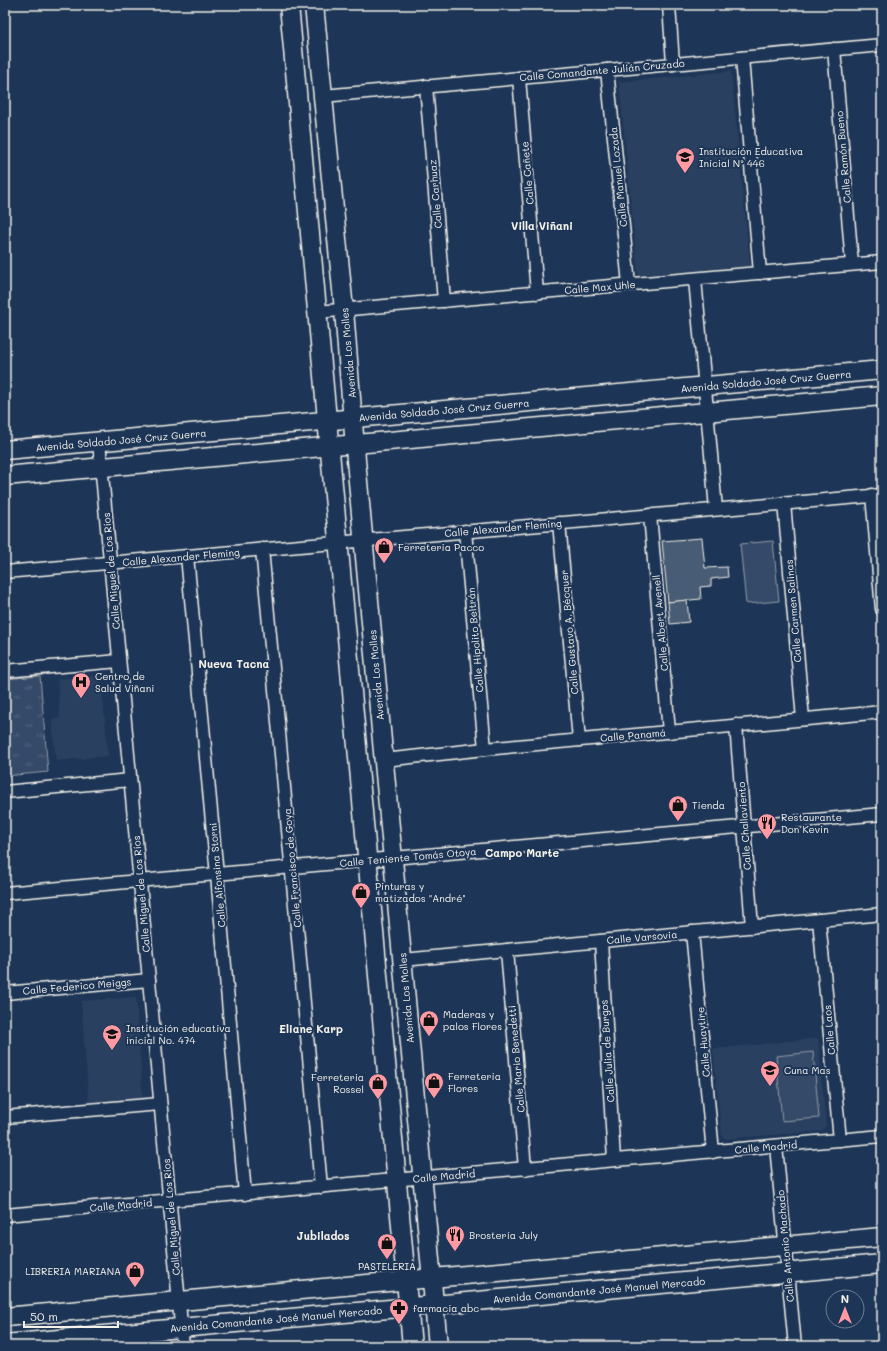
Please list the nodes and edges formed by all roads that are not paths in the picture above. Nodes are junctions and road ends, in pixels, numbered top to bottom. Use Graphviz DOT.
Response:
graph roads {
  1 [pos="289,5"];
  2 [pos="314,5"];
  3 [pos="669,5"];
  4 [pos="882,45"];
  5 [pos="834,49"];
  6 [pos="742,58"];
  7 [pos="673,64"];
  8 [pos="607,70"];
  9 [pos="519,78"];
  10 [pos="426,86"];
  11 [pos="323,96"];
  12 [pos="882,262"];
  13 [pos="852,264"];
  14 [pos="760,273"];
  15 [pos="695,279"];
  16 [pos="629,284"];
  17 [pos="538,293"];
  18 [pos="444,301"];
  19 [pos="344,310"];
  20 [pos="317,312"];
  21 [pos="882,370"];
  22 [pos="705,386"];
  23 [pos="882,396"];
  24 [pos="707,412"];
  25 [pos="353,419"];
  26 [pos="327,421"];
  27 [pos="98,442"];
  28 [pos="355,444"];
  29 [pos="329,446"];
  30 [pos="5,450"];
  31 [pos="101,467"];
  32 [pos="5,476"];
  33 [pos="877,495"];
  34 [pos="784,503"];
  35 [pos="716,509"];
  36 [pos="650,515"];
  37 [pos="559,523"];
  38 [pos="465,531"];
  39 [pos="364,540"];
  40 [pos="338,542"];
  41 [pos="262,549"];
  42 [pos="187,556"];
  43 [pos="110,563"];
  44 [pos="5,572"];
  45 [pos="882,609"];
  46 [pos="119,661"];
  47 [pos="5,671"];
  48 [pos="882,712"];
  49 [pos="803,719"];
  50 [pos="736,725"];
  51 [pos="670,732"];
  52 [pos="579,740"];
  53 [pos="485,749"];
  54 [pos="384,760"];
  55 [pos="130,780"];
  56 [pos="5,792"];
  57 [pos="882,814"];
  58 [pos="745,826"];
  59 [pos="393,859"];
  60 [pos="368,861"];
  61 [pos="292,868"];
  62 [pos="217,875"];
  63 [pos="140,882"];
  64 [pos="5,893"];
  65 [pos="882,914"];
  66 [pos="819,920"];
  67 [pos="752,927"];
  68 [pos="692,932"];
  69 [pos="601,941"];
  70 [pos="507,950"];
  71 [pos="402,960"];
  72 [pos="149,980"];
  73 [pos="5,992"];
  74 [pos="160,1104"];
  75 [pos="5,1117"];
  76 [pos="882,1136"];
  77 [pos="840,1140"];
  78 [pos="776,1146"];
  79 [pos="713,1152"];
  80 [pos="614,1160"];
  81 [pos="525,1168"];
  82 [pos="423,1178"];
  83 [pos="397,1180"];
  84 [pos="321,1187"];
  85 [pos="245,1194"];
  86 [pos="169,1201"];
  87 [pos="5,1216"];
  88 [pos="882,1237"];
  89 [pos="785,1246"];
  90 [pos="882,1264"];
  91 [pos="788,1272"];
  92 [pos="432,1278"];
  93 [pos="406,1280"];
  94 [pos="179,1301"];
  95 [pos="434,1305"];
  96 [pos="409,1307"];
  97 [pos="5,1317"];
  98 [pos="181,1328"];
  99 [pos="5,1344"];
  100 [pos="183,1346"];
  101 [pos="412,1346"];
  102 [pos="438,1346"];
  103 [pos="795,1346"];
  1 -- 20 [label="street"];
  2 -- 11 [label="street, Avenida Los Molles"];
  3 -- 7 [label="street"];
  4 -- 5 [label="street, Calle Comandante Julián Cruzado"];
  5 -- 6 [label="street, Calle Comandante Julián Cruzado"];
  5 -- 13 [label="street, Calle Ramón Bueno"];
  6 -- 7 [label="street, Calle Comandante Julián Cruzado"];
  6 -- 14 [label="street"];
  7 -- 8 [label="street, Calle Comandante Julián Cruzado"];
  8 -- 9 [label="street, Calle Comandante Julián Cruzado"];
  8 -- 16 [label="street, Calle Manuel Lozada"];
  9 -- 10 [label="street, Calle Comandante Julián Cruzado"];
  9 -- 17 [label="street, Calle Cañete"];
  10 -- 11 [label="street, Calle Comandante Julián Cruzado"];
  10 -- 18 [label="street, Calle Carhuaz"];
  11 -- 19 [label="street, Avenida Los Molles"];
  12 -- 13 [label="street, Calle Max Uhle"];
  13 -- 14 [label="street, Calle Max Uhle"];
  14 -- 15 [label="street, Calle Max Uhle"];
  15 -- 16 [label="street, Calle Max Uhle"];
  15 -- 22 [label="street"];
  16 -- 17 [label="street, Calle Max Uhle"];
  17 -- 18 [label="street, Calle Max Uhle"];
  18 -- 19 [label="street, Calle Max Uhle"];
  19 -- 20 [label="street, Calle Max Uhle"];
  19 -- 25 [label="street, Avenida Los Molles"];
  20 -- 26 [label="street"];
  21 -- 22 [label="street, Avenida Soldado José Cruz Guerra"];
  22 -- 24 [label="street"];
  22 -- 25 [label="street, Avenida Soldado José Cruz Guerra"];
  23 -- 24 [label="street"];
  24 -- 28 [label="street"];
  24 -- 35 [label="street"];
  25 -- 26 [label="street, Avenida Soldado José Cruz Guerra"];
  25 -- 28 [label="street, Avenida Los Molles"];
  26 -- 27 [label="street, Avenida Soldado José Cruz Guerra"];
  26 -- 29 [label="street"];
  27 -- 30 [label="street, Avenida Soldado José Cruz Guerra"];
  27 -- 31 [label="street, Calle Miguel de Los Ríos"];
  28 -- 29 [label="street"];
  28 -- 39 [label="street, Avenida Los Molles"];
  29 -- 31 [label="street"];
  29 -- 40 [label="street"];
  31 -- 32 [label="street"];
  31 -- 43 [label="street, Calle Miguel de Los Ríos"];
  33 -- 34 [label="street, Calle Alexander Fleming"];
  33 -- 45 [label="street"];
  34 -- 35 [label="street, Calle Alexander Fleming"];
  34 -- 49 [label="street, Calle Carmen Salinas"];
  35 -- 36 [label="street, Calle Alexander Fleming"];
  36 -- 37 [label="street, Calle Alexander Fleming"];
  36 -- 51 [label="street, Calle Albert Avenell"];
  37 -- 38 [label="street, Calle Alexander Fleming"];
  37 -- 52 [label="street, Calle Gustavo A. Bécquer"];
  38 -- 39 [label="street, Calle Alexander Fleming"];
  38 -- 53 [label="street, Calle Hipolito Beltrán"];
  39 -- 40 [label="street, Calle Alexander Fleming"];
  39 -- 54 [label="street, Avenida Los Molles"];
  40 -- 41 [label="street, Calle Alexander Fleming"];
  40 -- 60 [label="street"];
  41 -- 42 [label="street, Calle Alexander Fleming"];
  41 -- 61 [label="street, Calle Francisco de Goya"];
  42 -- 43 [label="street, Calle Alexander Fleming"];
  42 -- 62 [label="street, Calle Alfonsina Storni"];
  43 -- 44 [label="street, Calle Alexander Fleming"];
  43 -- 46 [label="street, Calle Miguel de Los Ríos"];
  46 -- 47 [label="street"];
  46 -- 55 [label="street, Calle Miguel de Los Ríos"];
  48 -- 49 [label="street, Calle Panamá"];
  49 -- 50 [label="street, Calle Panamá"];
  50 -- 51 [label="street, Calle Panamá"];
  50 -- 58 [label="street, Calle Challaviento"];
  51 -- 52 [label="street, Calle Panamá"];
  52 -- 53 [label="street, Calle Panamá"];
  53 -- 54 [label="street, Calle Panamá"];
  54 -- 59 [label="street, Avenida Los Molles"];
  55 -- 56 [label="street"];
  55 -- 63 [label="street, Calle Miguel de Los Ríos"];
  57 -- 58 [label="street, Calle Teniente Tomás Otoya"];
  58 -- 59 [label="street, Calle Teniente Tomás Otoya"];
  58 -- 67 [label="street, Calle Challaviento"];
  59 -- 60 [label="street, Calle Teniente Tomás Otoya"];
  59 -- 71 [label="street, Avenida Los Molles"];
  60 -- 61 [label="street, Calle Teniente Tomás Otoya"];
  60 -- 83 [label="street"];
  61 -- 62 [label="street, Calle Teniente Tomás Otoya"];
  61 -- 84 [label="street, Calle Francisco de Goya"];
  62 -- 63 [label="street, Calle Teniente Tomás Otoya"];
  62 -- 85 [label="street, Calle Alfonsina Storni"];
  63 -- 64 [label="street, Calle Teniente Tomás Otoya"];
  63 -- 72 [label="street, Calle Miguel de Los Ríos"];
  65 -- 66 [label="street, Calle Varsovia"];
  66 -- 67 [label="street, Calle Varsovia"];
  66 -- 77 [label="street, Calle Laos"];
  67 -- 68 [label="street, Calle Varsovia"];
  68 -- 69 [label="street, Calle Varsovia"];
  68 -- 79 [label="street, Calle Huaytire"];
  69 -- 70 [label="street, Calle Varsovia"];
  69 -- 80 [label="street, Calle Julia de Burgos"];
  70 -- 71 [label="street, Calle Varsovia"];
  70 -- 81 [label="street, Calle Mario Benedetti"];
  71 -- 82 [label="street, Avenida Los Molles"];
  72 -- 73 [label="street, Calle Federico Meiggs"];
  72 -- 74 [label="street, Calle Miguel de Los Ríos"];
  74 -- 75 [label="street"];
  74 -- 86 [label="street, Calle Miguel de Los Ríos"];
  76 -- 77 [label="street, Calle Madrid"];
  77 -- 78 [label="street, Calle Madrid"];
  78 -- 79 [label="street, Calle Madrid"];
  78 -- 89 [label="street, Calle Antonio Machado"];
  79 -- 80 [label="street, Calle Madrid"];
  80 -- 81 [label="street, Calle Madrid"];
  81 -- 82 [label="street, Calle Madrid"];
  82 -- 83 [label="street, Calle Madrid"];
  82 -- 92 [label="street, Avenida Los Molles"];
  83 -- 84 [label="street, Calle Madrid"];
  83 -- 93 [label="street"];
  84 -- 85 [label="street, Calle Madrid"];
  85 -- 86 [label="street, Calle Madrid"];
  86 -- 87 [label="street, Calle Madrid"];
  86 -- 94 [label="street, Calle Miguel de Los Ríos"];
  88 -- 89 [label="street"];
  89 -- 91 [label="street, Calle Antonio Machado"];
  89 -- 92 [label="street"];
  90 -- 91 [label="street, Avenida Comandante José Manuel Mercado"];
  91 -- 95 [label="street, Avenida Comandante José Manuel Mercado"];
  91 -- 103 [label="street, Calle Antonio Machado"];
  92 -- 93 [label="street"];
  92 -- 95 [label="street, Avenida Los Molles"];
  93 -- 94 [label="street"];
  93 -- 96 [label="street"];
  94 -- 97 [label="street"];
  94 -- 98 [label="street, Calle Miguel de Los Ríos"];
  95 -- 96 [label="street, Avenida Comandante José Manuel Mercado"];
  95 -- 102 [label="street, Avenida Los Molles"];
  96 -- 98 [label="street, Avenida Comandante José Manuel Mercado"];
  96 -- 101 [label="street"];
  98 -- 99 [label="street, Avenida Comandante José Manuel Mercado"];
  98 -- 100 [label="street, Calle Miguel de Los Ríos"];
}
